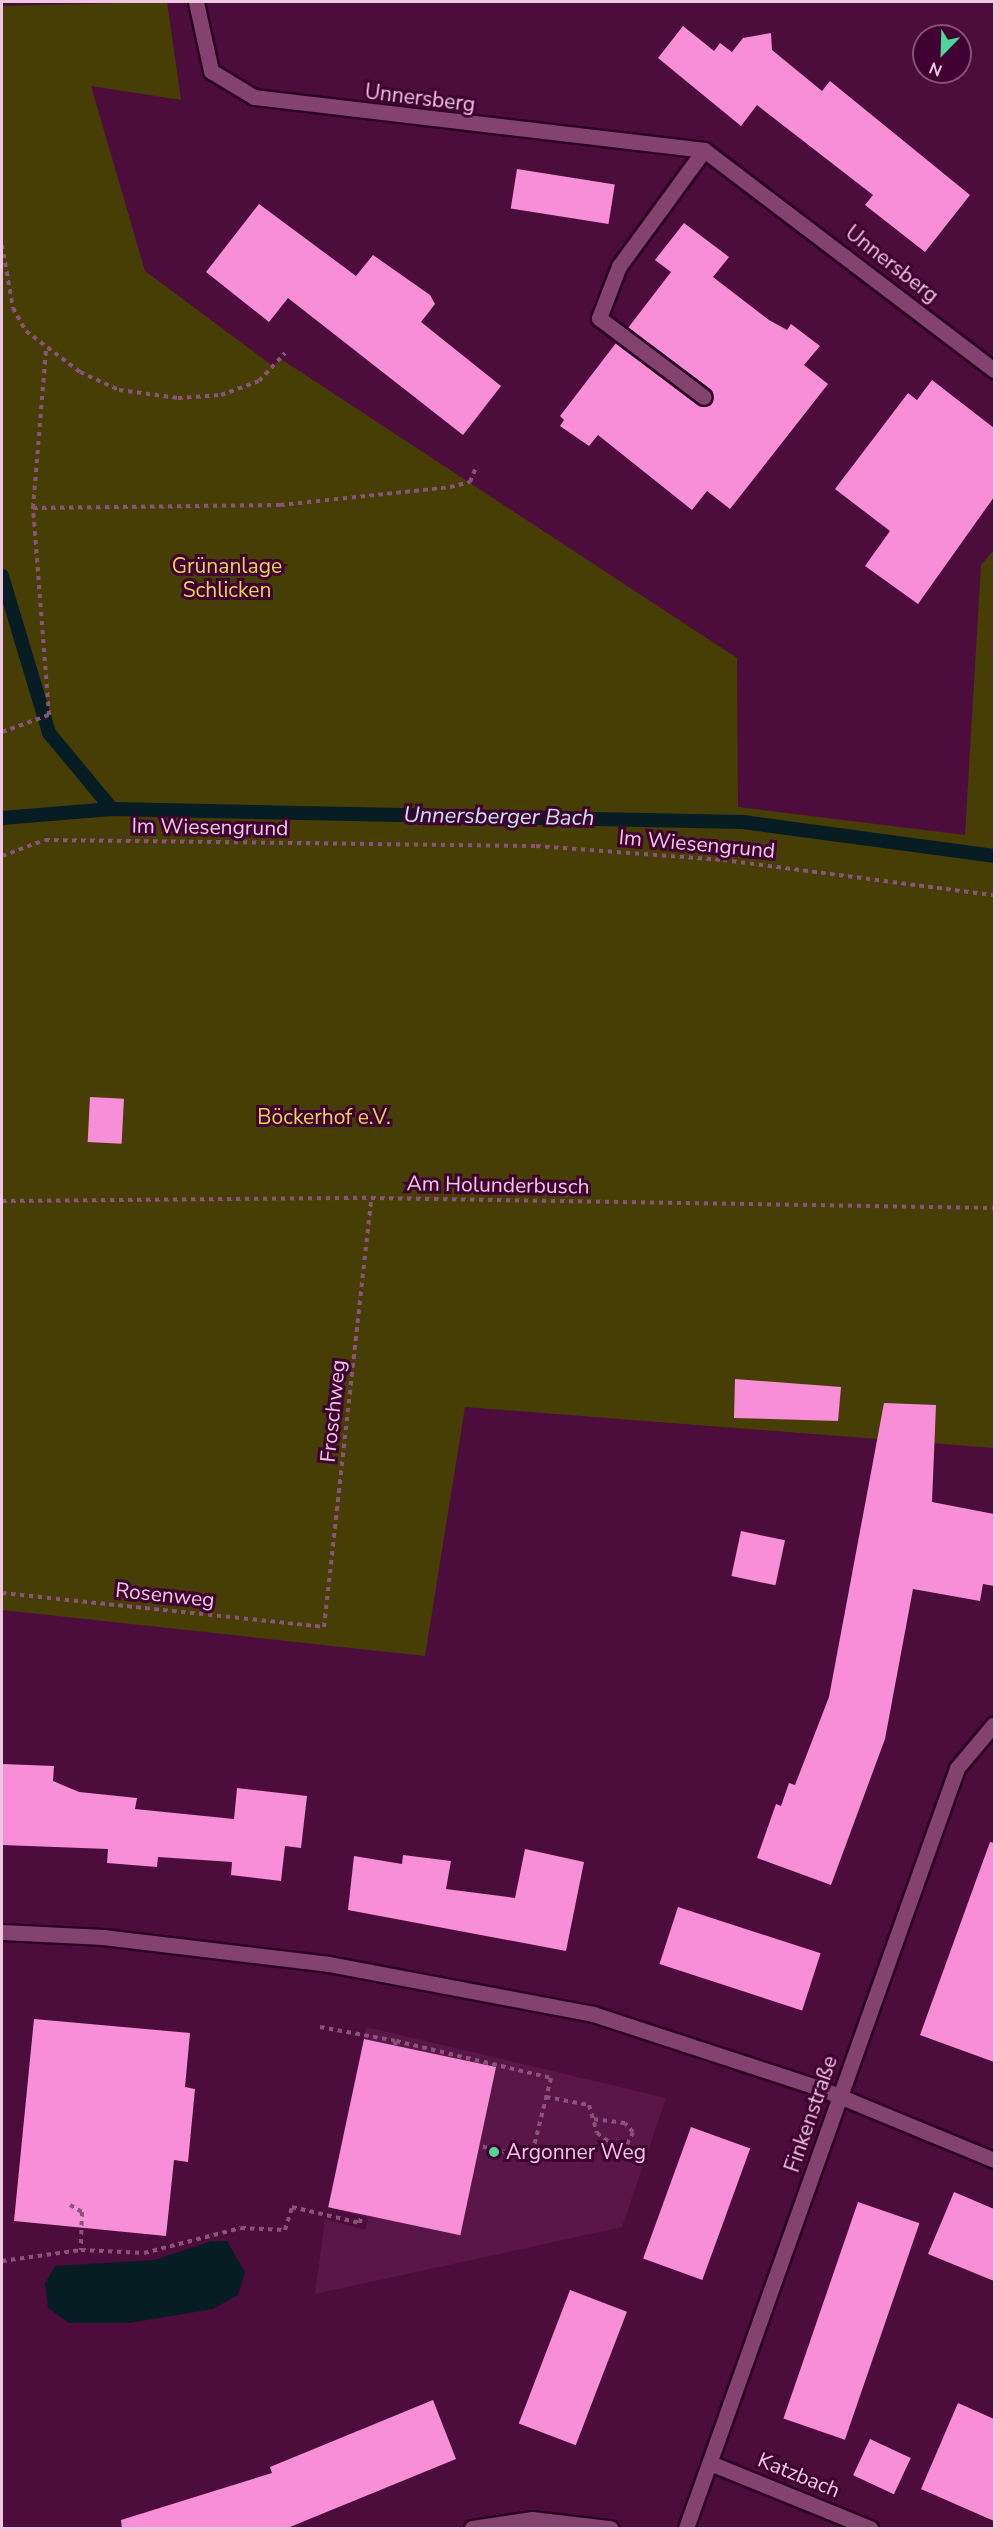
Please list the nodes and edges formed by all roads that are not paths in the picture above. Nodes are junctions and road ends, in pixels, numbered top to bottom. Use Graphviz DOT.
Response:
graph roads {
  1 [pos="196,2"];
  2 [pos="704,150"];
  3 [pos="994,370"];
  4 [pos="704,397"];
  5 [pos="994,1724"];
  6 [pos="2,1932"];
  7 [pos="840,2096"];
  8 [pos="994,2160"];
  9 [pos="710,2463"];
  10 [pos="472,2529"];
  11 [pos="610,2529"];
  12 [pos="686,2529"];
  13 [pos="870,2529"];
  1 -- 2 [label="street, Unnersberg"];
  2 -- 3 [label="street, Unnersberg"];
  2 -- 4 [label="street"];
  5 -- 7 [label="street, Finkenstraße"];
  6 -- 7 [label="street"];
  7 -- 8 [label="street"];
  7 -- 9 [label="street, Finkenstraße"];
  9 -- 12 [label="street, Finkenstraße"];
  9 -- 13 [label="street, Katzbach"];
  10 -- 11 [label="street"];
}
